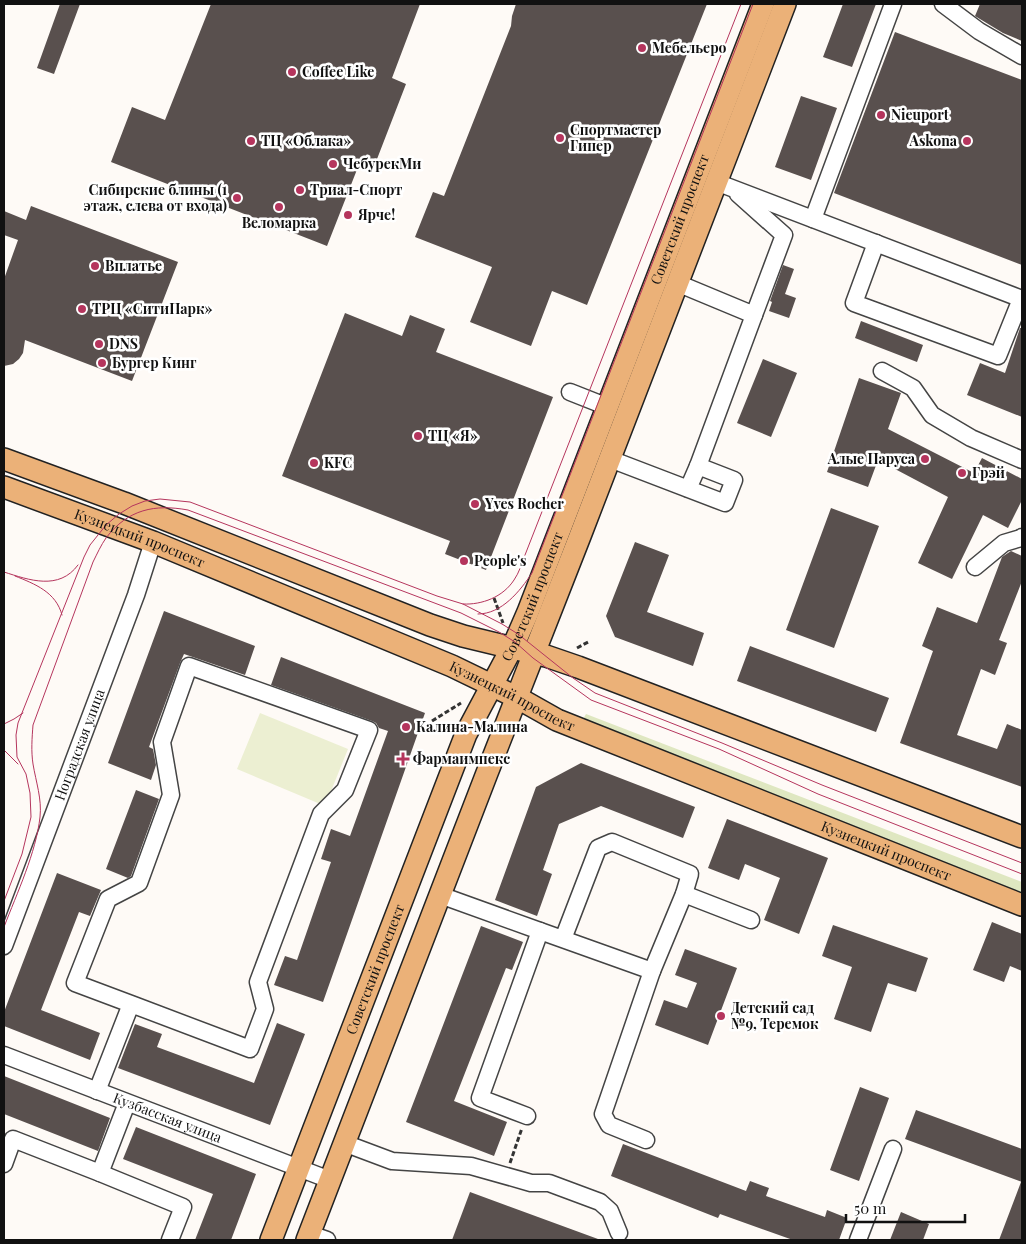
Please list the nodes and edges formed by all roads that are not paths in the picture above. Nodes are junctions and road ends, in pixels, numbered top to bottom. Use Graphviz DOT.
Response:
graph roads {
  1 [pos="763,4"];
  2 [pos="785,4"];
  3 [pos="893,4"];
  4 [pos="944,4"];
  5 [pos="1022,56"];
  6 [pos="724,185"];
  7 [pos="813,219"];
  8 [pos="876,243"];
  9 [pos="678,283"];
  10 [pos="1022,299"];
  11 [pos="754,315"];
  12 [pos="882,372"];
  13 [pos="570,392"];
  14 [pos="608,407"];
  15 [pos="4,459"];
  16 [pos="610,459"];
  17 [pos="1022,460"];
  18 [pos="698,466"];
  19 [pos="4,487"];
  20 [pos="688,489"];
  21 [pos="1022,537"];
  22 [pos="153,542"];
  23 [pos="975,567"];
  24 [pos="512,648"];
  25 [pos="535,653"];
  26 [pos="492,685"];
  27 [pos="518,698"];
  28 [pos="1022,837"];
  29 [pos="684,894"];
  30 [pos="440,895"];
  31 [pos="1022,905"];
  32 [pos="751,920"];
  33 [pos="540,931"];
  34 [pos="563,939"];
  35 [pos="4,946"];
  36 [pos="652,971"];
  37 [pos="131,1004"];
  38 [pos="4,1055"];
  39 [pos="97,1091"];
  40 [pos="127,1103"];
  41 [pos="527,1116"];
  42 [pos="646,1140"];
  43 [pos="344,1143"];
  44 [pos="893,1148"];
  45 [pos="4,1164"];
  46 [pos="298,1168"];
  47 [pos="100,1173"];
  48 [pos="330,1180"];
  49 [pos="619,1233"];
  50 [pos="314,1238"];
  51 [pos="170,1240"];
  52 [pos="271,1240"];
  53 [pos="858,1240"];
  1 -- 14 [label="main road, Советский проспект"];
  2 -- 6 [label="main road, Советский проспект"];
  3 -- 7 [label="street"];
  4 -- 5 [label="street"];
  6 -- 7 [label="street"];
  6 -- 9 [label="main road, Советский проспект"];
  6 -- 11 [label="street"];
  7 -- 8 [label="street"];
  8 -- 10 [label="street"];
  8 -- 10 [label="street"];
  9 -- 11 [label="street"];
  9 -- 16 [label="main road, Советский проспект"];
  11 -- 18 [label="street"];
  12 -- 17 [label="street"];
  13 -- 14 [label="street"];
  14 -- 24 [label="main road, Советский проспект"];
  15 -- 24 [label="main road, Кузнецкий проспект"];
  16 -- 20 [label="street"];
  16 -- 25 [label="main road, Советский проспект"];
  18 -- 20 [label="street"];
  18 -- 20 [label="street"];
  19 -- 22 [label="main road, Кузнецкий проспект"];
  21 -- 23 [label="street"];
  22 -- 26 [label="main road, Кузнецкий проспект"];
  22 -- 35 [label="street, Ноградская улица"];
  24 -- 25 [label="main road, Кузнецкий проспект"];
  24 -- 26 [label="main road, Советский проспект"];
  25 -- 27 [label="main road, Советский проспект"];
  25 -- 28 [label="main road, Кузнецкий проспект"];
  26 -- 27 [label="main road, Кузнецкий проспект"];
  26 -- 46 [label="main road, Советский проспект"];
  27 -- 30 [label="main road, Советский проспект"];
  27 -- 31 [label="main road, Кузнецкий проспект"];
  29 -- 32 [label="street"];
  29 -- 34 [label="street"];
  29 -- 36 [label="street"];
  30 -- 33 [label="street"];
  30 -- 43 [label="main road, Советский проспект"];
  33 -- 34 [label="street"];
  33 -- 41 [label="street"];
  34 -- 36 [label="street"];
  36 -- 42 [label="street"];
  37 -- 37 [label="street"];
  37 -- 39 [label="street"];
  38 -- 39 [label="street, Кузбасская улица"];
  39 -- 40 [label="street, Кузбасская улица"];
  40 -- 46 [label="street, Кузбасская улица"];
  40 -- 47 [label="street"];
  43 -- 48 [label="main road, Советский проспект"];
  43 -- 49 [label="street"];
  44 -- 53 [label="street"];
  45 -- 47 [label="street"];
  46 -- 48 [label="street, Кузбасская улица"];
  46 -- 52 [label="main road, Советский проспект"];
  47 -- 51 [label="street"];
  48 -- 50 [label="main road, Советский проспект"];
}
